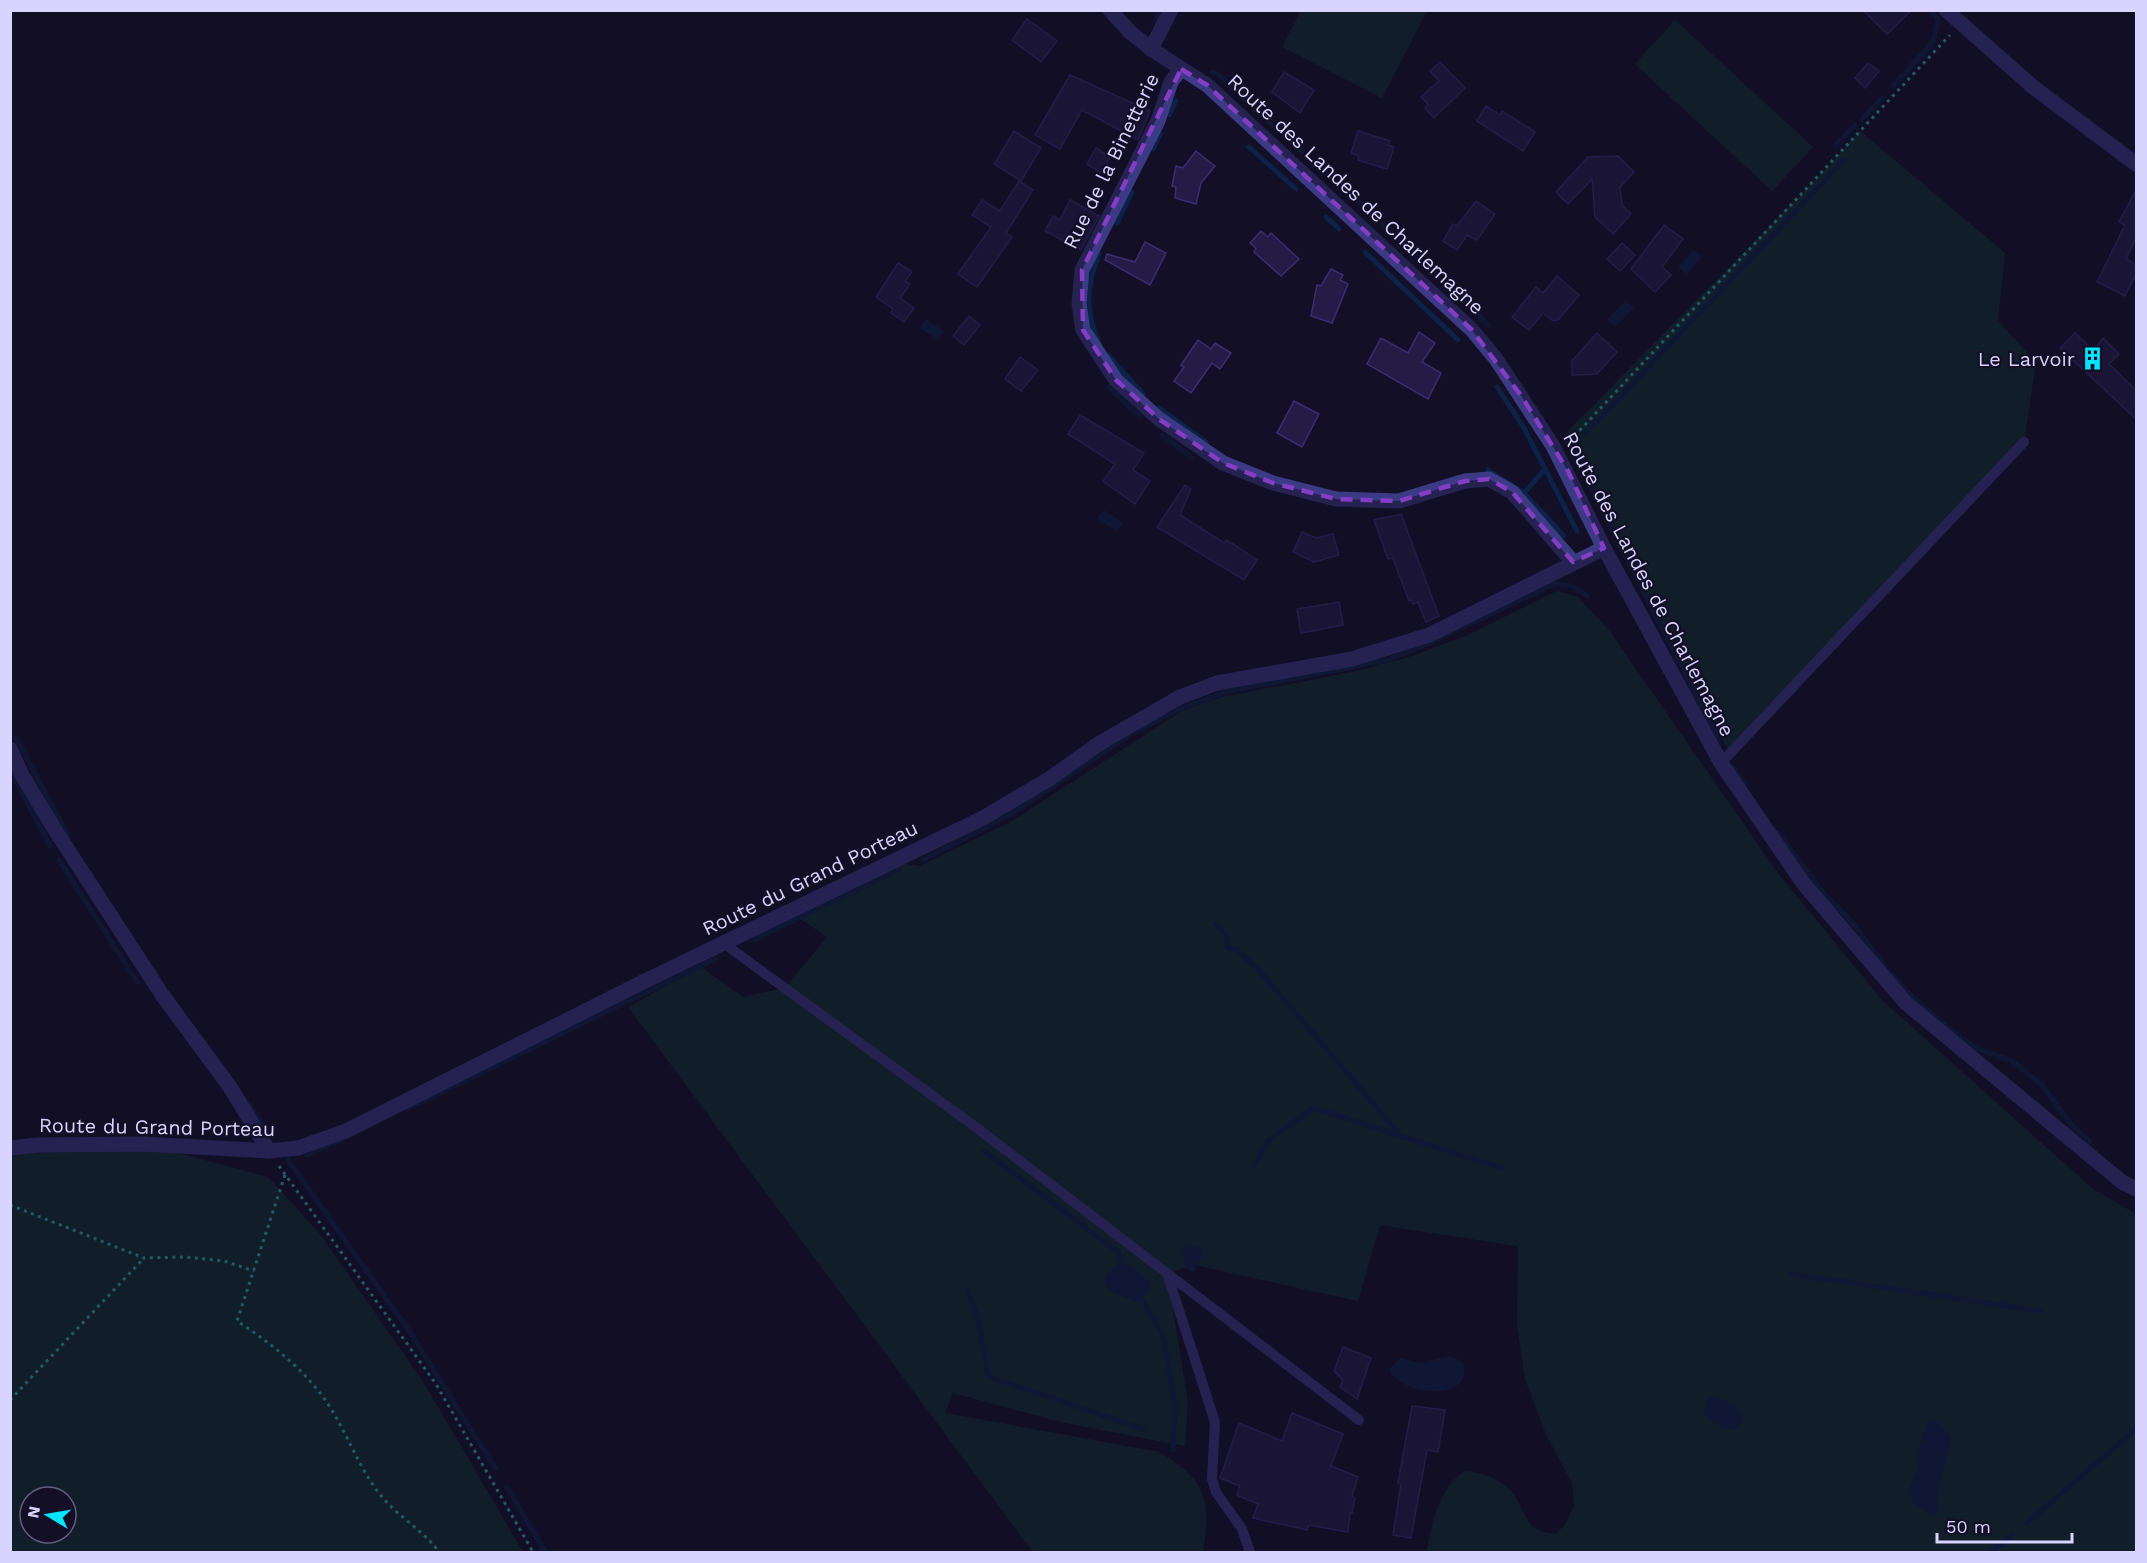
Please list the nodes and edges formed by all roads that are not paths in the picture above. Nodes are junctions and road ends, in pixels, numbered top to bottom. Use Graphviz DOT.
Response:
graph roads {
  1 [pos="1110,10"];
  2 [pos="1171,10"];
  3 [pos="1946,10"];
  4 [pos="1151,49"];
  5 [pos="1181,69"];
  6 [pos="2136,164"];
  7 [pos="2024,442"];
  8 [pos="1604,548"];
  9 [pos="1573,562"];
  10 [pos="10,749"];
  11 [pos="1721,763"];
  12 [pos="723,944"];
  13 [pos="10,1148"];
  14 [pos="269,1151"];
  15 [pos="2136,1189"];
  16 [pos="1167,1273"];
  17 [pos="1359,1420"];
  18 [pos="1250,1552"];
  1 -- 4 [label="street, Route des Landes de Charlemagne"];
  2 -- 4 [label="street"];
  3 -- 6 [label="street"];
  4 -- 5 [label="street, Route des Landes de Charlemagne"];
  5 -- 8 [label="street, Route des Landes de Charlemagne"];
  5 -- 9 [label="street, Rue de la Binetterie"];
  7 -- 11 [label="lane"];
  8 -- 9 [label="street, Route du Grand Porteau"];
  8 -- 11 [label="street, Route des Landes de Charlemagne"];
  9 -- 12 [label="street, Route du Grand Porteau"];
  10 -- 14 [label="street"];
  11 -- 15 [label="street, Route des Landes de Charlemagne"];
  12 -- 14 [label="street, Route du Grand Porteau"];
  12 -- 16 [label="lane"];
  13 -- 14 [label="street, Route du Grand Porteau"];
  16 -- 17 [label="lane"];
  16 -- 18 [label="lane"];
}
